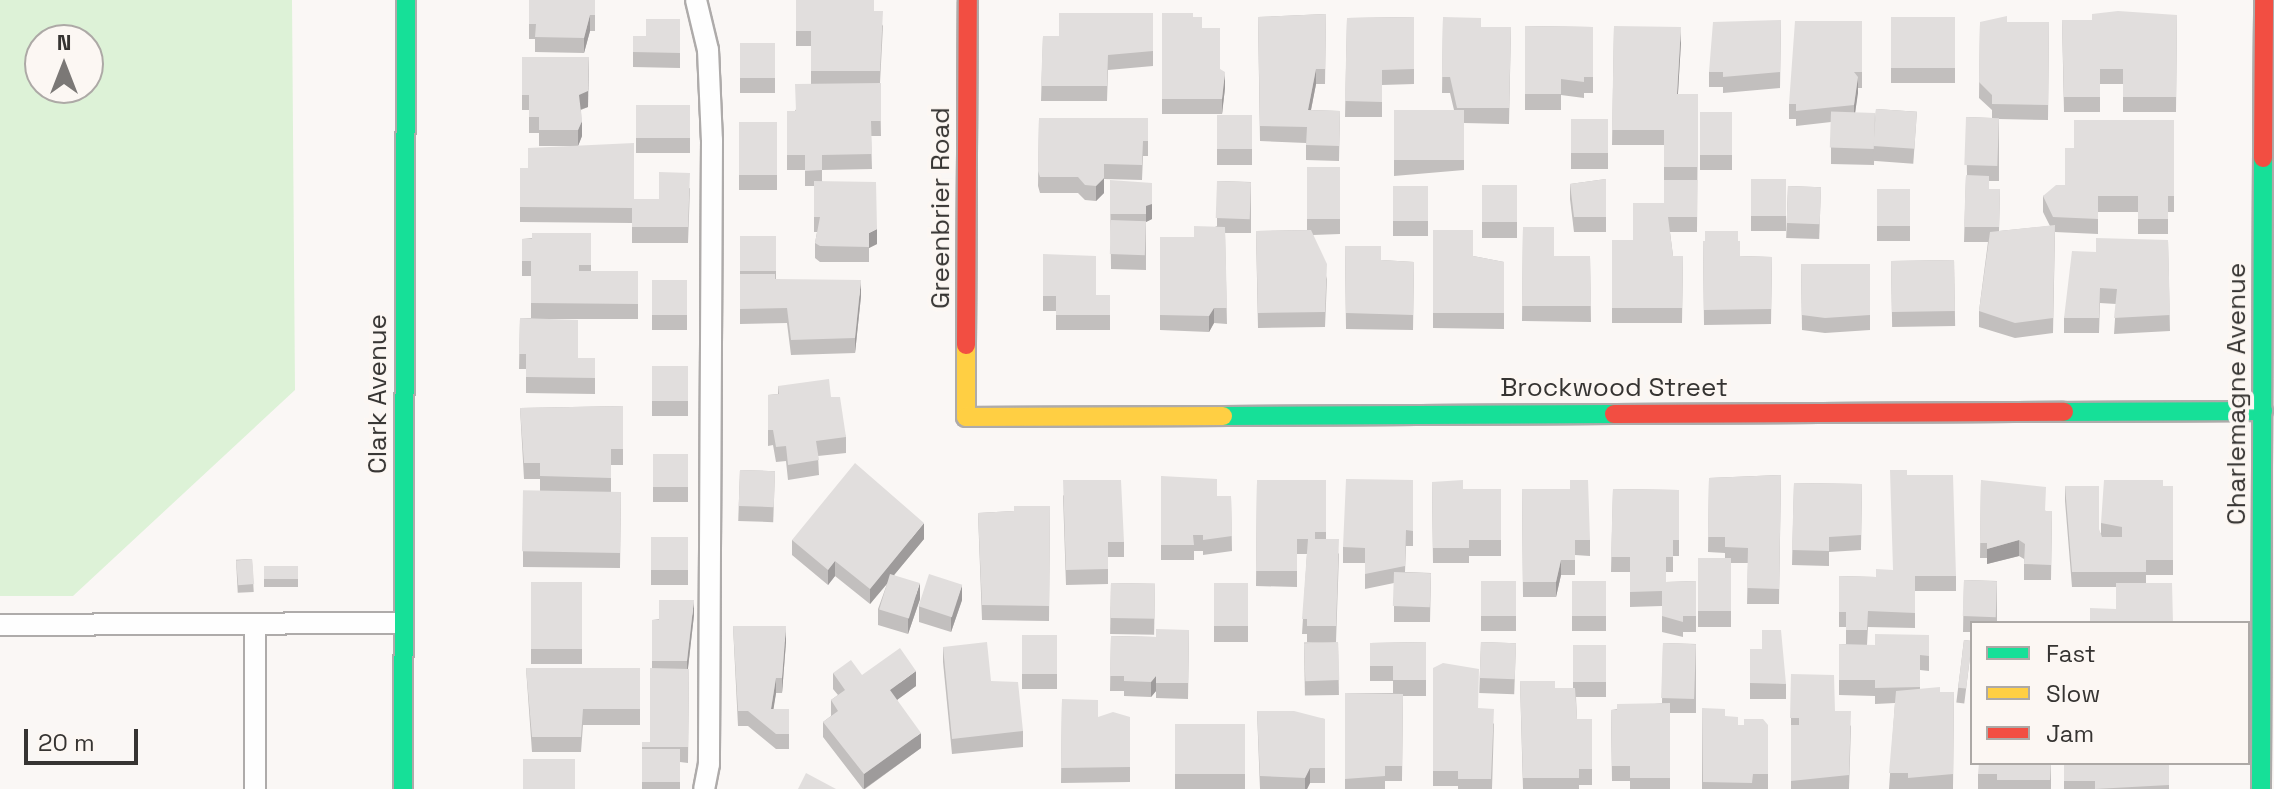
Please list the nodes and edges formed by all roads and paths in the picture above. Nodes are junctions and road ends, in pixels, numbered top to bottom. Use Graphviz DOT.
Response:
graph roads {
  1 [pos="406,0"];
  2 [pos="696,0"];
  3 [pos="968,0"];
  4 [pos="2264,0"];
  5 [pos="2263,411"];
  6 [pos="966,417"];
  7 [pos="403,623"];
  8 [pos="0,625"];
  9 [pos="255,625"];
  10 [pos="255,789"];
  11 [pos="403,789"];
  12 [pos="704,789"];
  13 [pos="2261,789"];
  1 -- 7 [label="street, Clark Avenue"];
  2 -- 12 [label="lane"];
  3 -- 6 [label="street, Greenbrier Road"];
  4 -- 5 [label="street, Charlemagne Avenue"];
  5 -- 6 [label="street, Brockwood Street"];
  5 -- 13 [label="street, Charlemagne Avenue"];
  7 -- 9 [label="lane"];
  7 -- 11 [label="street, Clark Avenue"];
  8 -- 9 [label="lane"];
  9 -- 10 [label="lane"];
}
